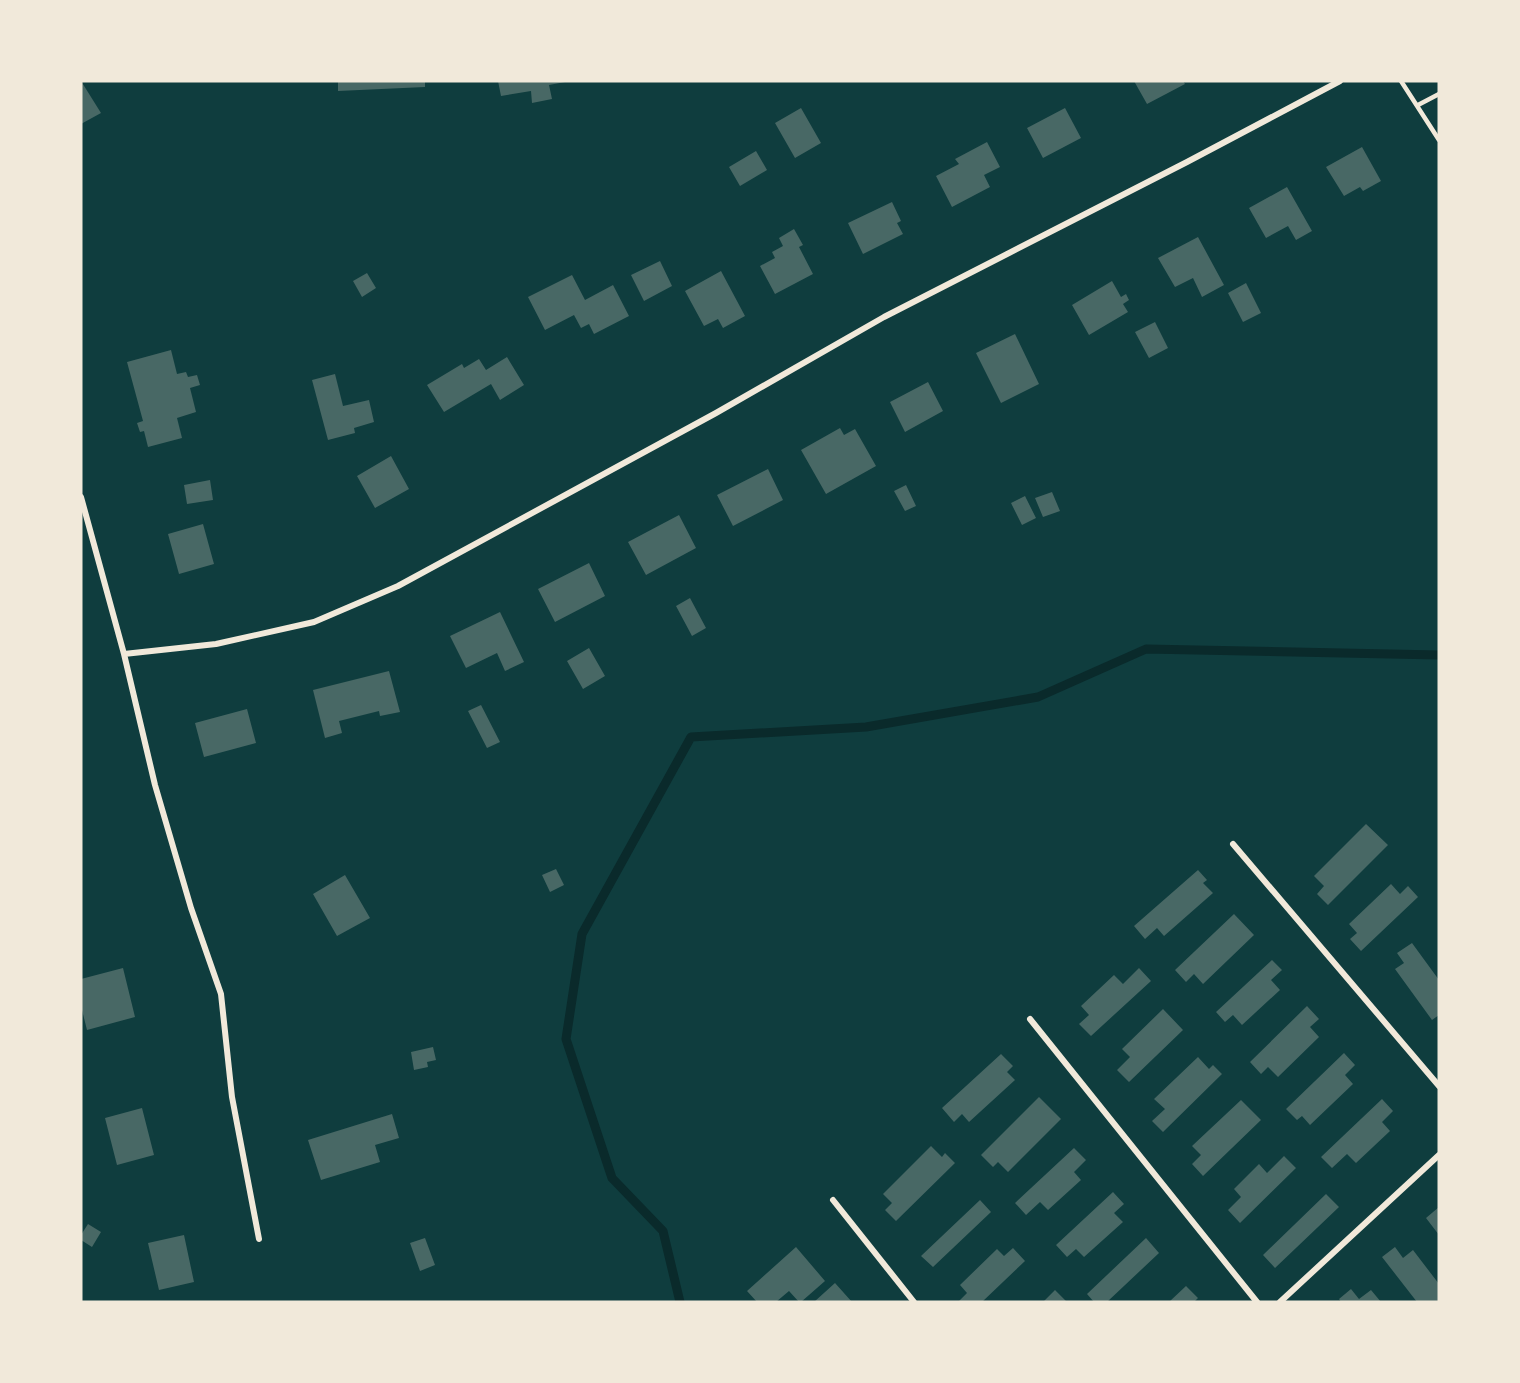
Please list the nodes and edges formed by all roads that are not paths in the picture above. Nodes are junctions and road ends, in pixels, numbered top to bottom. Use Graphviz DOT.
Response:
graph roads {
  1 [pos="1340,81"];
  2 [pos="1401,81"];
  3 [pos="1439,94"];
  4 [pos="1418,105"];
  5 [pos="1439,140"];
  6 [pos="81,497"];
  7 [pos="124,654"];
  8 [pos="1233,844"];
  9 [pos="1030,1019"];
  10 [pos="1438,1082"];
  11 [pos="1439,1155"];
  12 [pos="832,1200"];
  13 [pos="259,1239"];
  14 [pos="914,1302"];
  15 [pos="1257,1302"];
  16 [pos="1280,1302"];
  1 -- 7 [label="street"];
  2 -- 4 [label="lane"];
  3 -- 4 [label="lane"];
  4 -- 5 [label="lane"];
  6 -- 7 [label="street"];
  7 -- 13 [label="street"];
  8 -- 10 [label="street"];
  9 -- 15 [label="street"];
  11 -- 16 [label="street"];
  12 -- 14 [label="street"];
}
